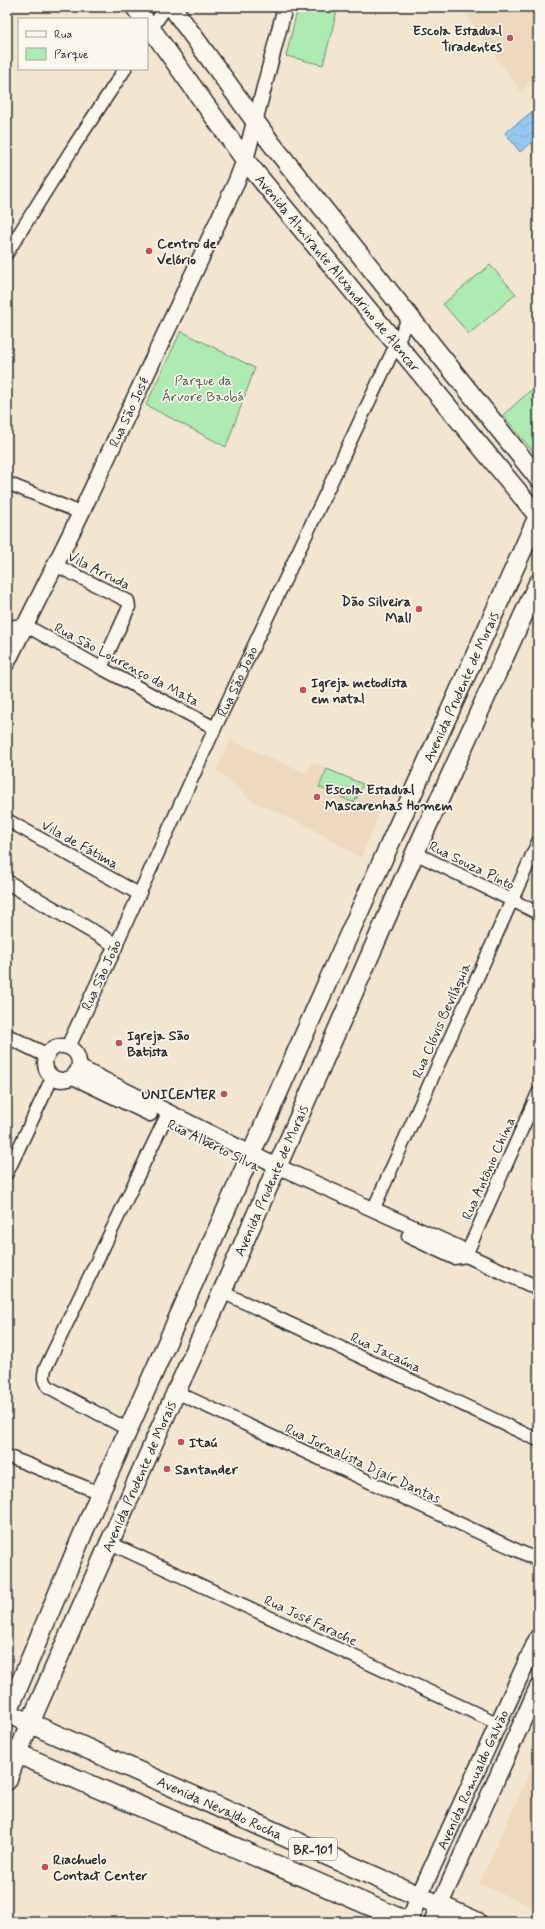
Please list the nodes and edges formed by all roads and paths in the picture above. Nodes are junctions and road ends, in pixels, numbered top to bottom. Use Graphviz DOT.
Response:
graph roads {
  1 [pos="135,7"];
  2 [pos="166,7"];
  3 [pos="172,7"];
  4 [pos="286,7"];
  5 [pos="142,18"];
  6 [pos="148,26"];
  7 [pos="148,28"];
  8 [pos="124,70"];
  9 [pos="255,122"];
  10 [pos="245,160"];
  11 [pos="344,233"];
  12 [pos="7,253"];
  13 [pos="322,254"];
  14 [pos="410,317"];
  15 [pos="397,344"];
  16 [pos="538,478"];
  17 [pos="7,482"];
  18 [pos="81,513"];
  19 [pos="538,516"];
  20 [pos="55,565"];
  21 [pos="538,583"];
  22 [pos="25,625"];
  23 [pos="7,627"];
  24 [pos="7,662"];
  25 [pos="101,668"];
  26 [pos="215,728"];
  27 [pos="7,820"];
  28 [pos="538,842"];
  29 [pos="415,853"];
  30 [pos="7,882"];
  31 [pos="139,894"];
  32 [pos="511,900"];
  33 [pos="538,913"];
  34 [pos="116,945"];
  35 [pos="7,1036"];
  36 [pos="68,1047"];
  37 [pos="46,1056"];
  38 [pos="76,1072"];
  39 [pos="52,1078"];
  40 [pos="538,1093"];
  41 [pos="166,1117"];
  42 [pos="250,1157"];
  43 [pos="276,1170"];
  44 [pos="7,1173"];
  45 [pos="373,1210"];
  46 [pos="466,1255"];
  47 [pos="538,1288"];
  48 [pos="222,1292"];
  49 [pos="176,1392"];
  50 [pos="129,1430"];
  51 [pos="538,1440"];
  52 [pos="7,1456"];
  53 [pos="100,1493"];
  54 [pos="110,1543"];
  55 [pos="538,1560"];
  56 [pos="538,1638"];
  57 [pos="538,1687"];
  58 [pos="7,1713"];
  59 [pos="30,1723"];
  60 [pos="499,1724"];
  61 [pos="12,1751"];
  62 [pos="7,1781"];
  63 [pos="419,1896"];
  64 [pos="435,1914"];
  65 [pos="408,1922"];
  66 [pos="477,1922"];
  1 -- 5 [label="main road, Avenida Almirante Alexandrino de Alencar"];
  2 -- 6 [label="street"];
  3 -- 9 [label="main road, Avenida Almirante Alexandrino de Alencar"];
  4 -- 9 [label="street"];
  7 -- 10 [label="main road, Avenida Almirante Alexandrino de Alencar"];
  8 -- 12 [label="street"];
  9 -- 10 [label="main road, Rua São José"];
  9 -- 11 [label="main road, Avenida Almirante Alexandrino de Alencar"];
  10 -- 13 [label="main road, Avenida Almirante Alexandrino de Alencar"];
  10 -- 18 [label="main road, Rua São José"];
  11 -- 13 [label="main road"];
  11 -- 14 [label="main road, Avenida Almirante Alexandrino de Alencar"];
  13 -- 15 [label="main road, Avenida Almirante Alexandrino de Alencar"];
  14 -- 15 [label="street, Rua São João"];
  14 -- 16 [label="main road, Avenida Almirante Alexandrino de Alencar"];
  15 -- 19 [label="main road, Avenida Almirante Alexandrino de Alencar"];
  15 -- 26 [label="street, Rua São João"];
  17 -- 18 [label="street"];
  18 -- 20 [label="main road, Rua São José"];
  19 -- 42 [label="main road, Avenida Prudente de Morais"];
  20 -- 22 [label="main road, Rua São José"];
  20 -- 25 [label="street, Vila Arruda"];
  21 -- 29 [label="main road, Avenida Prudente de Morais"];
  22 -- 23 [label="street"];
  22 -- 24 [label="main road, Rua São José"];
  22 -- 25 [label="street, Rua São Lourenço da Mata"];
  25 -- 26 [label="street, Rua São Lourenço da Mata"];
  26 -- 31 [label="street, Rua São João"];
  27 -- 31 [label="street, Vila de Fátima"];
  28 -- 32 [label="street, Rua Clóvis Beviláquia"];
  29 -- 32 [label="street, Rua Souza Pinto"];
  29 -- 43 [label="main road, Avenida Prudente de Morais"];
  30 -- 34 [label="street"];
  31 -- 34 [label="street, Rua São João"];
  32 -- 33 [label="street, Rua Souza Pinto"];
  32 -- 45 [label="street, Rua Clóvis Beviláquia"];
  34 -- 36 [label="street, Rua São João"];
  35 -- 37 [label="street"];
  36 -- 37 [label="street"];
  36 -- 38 [label="street"];
  37 -- 39 [label="street"];
  38 -- 39 [label="street"];
  38 -- 41 [label="street, Rua Alberto Silva"];
  39 -- 44 [label="street"];
  40 -- 46 [label="street, Rua Antônio China"];
  41 -- 42 [label="street, Rua Alberto Silva"];
  41 -- 50 [label="street"];
  42 -- 43 [label="street, Rua Alberto Silva"];
  42 -- 50 [label="main road, Avenida Prudente de Morais"];
  43 -- 45 [label="street, Rua Alberto Silva"];
  43 -- 46 [label="street, Rua Alberto Silva"];
  43 -- 48 [label="main road, Avenida Prudente de Morais"];
  45 -- 46 [label="street, Rua Alberto Silva"];
  46 -- 47 [label="street, Rua Alberto Silva"];
  48 -- 49 [label="main road, Avenida Prudente de Morais"];
  48 -- 51 [label="street, Rua Jacaúna"];
  49 -- 54 [label="main road, Avenida Prudente de Morais"];
  49 -- 55 [label="street, Rua Jornalista Djair Dantas"];
  50 -- 53 [label="main road, Avenida Prudente de Morais"];
  52 -- 53 [label="street"];
  53 -- 58 [label="main road, Avenida Prudente de Morais"];
  54 -- 59 [label="main road, Avenida Prudente de Morais"];
  54 -- 60 [label="street, Rua José Farache"];
  56 -- 60 [label="main road, Avenida Romualdo Galvão"];
  57 -- 64 [label="main road, Avenida Romualdo Galvão"];
  58 -- 59 [label="highway, Avenida Nevaldo Rocha / BR-101"];
  59 -- 61 [label="main road, Avenida Prudente de Morais"];
  59 -- 63 [label="highway, Avenida Nevaldo Rocha / BR-101"];
  60 -- 63 [label="main road, Avenida Romualdo Galvão"];
  61 -- 62 [label="main road, Avenida Prudente de Morais"];
  61 -- 65 [label="highway, Avenida Nevaldo Rocha / BR-101"];
  63 -- 64 [label="highway, Avenida Nevaldo Rocha / BR-101"];
  63 -- 65 [label="main road, Avenida Romualdo Galvão"];
  64 -- 66 [label="highway, Avenida Nevaldo Rocha / BR-101"];
}
